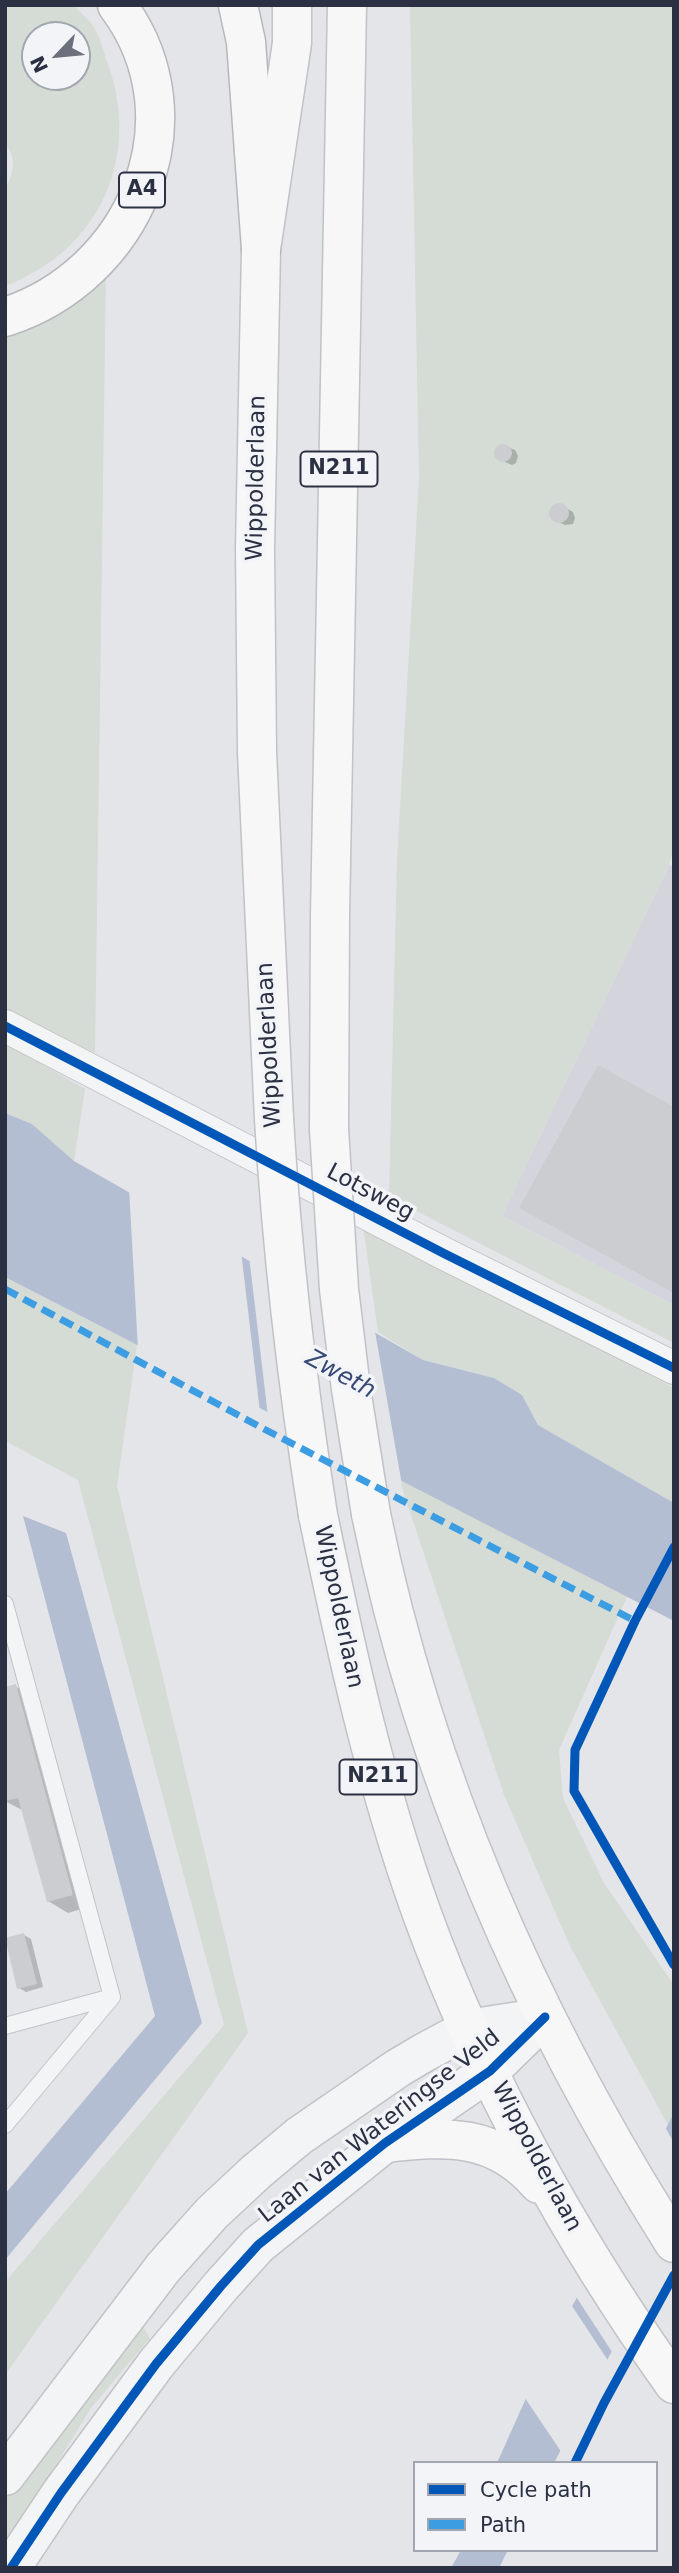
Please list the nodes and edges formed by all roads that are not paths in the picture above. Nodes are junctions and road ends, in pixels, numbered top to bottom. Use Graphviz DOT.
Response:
graph roads {
  1 [pos="117,5"];
  2 [pos="238,5"];
  3 [pos="292,5"];
  4 [pos="347,5"];
  5 [pos="261,249"];
  6 [pos="5,317"];
  7 [pos="5,1026"];
  8 [pos="674,1368"];
  9 [pos="5,1604"];
  10 [pos="112,1997"];
  11 [pos="545,2017"];
  12 [pos="5,2026"];
  13 [pos="468,2029"];
  14 [pos="490,2071"];
  15 [pos="5,2125"];
  16 [pos="385,2143"];
  17 [pos="563,2212"];
  18 [pos="674,2243"];
  19 [pos="671,2380"];
  20 [pos="5,2476"];
  21 [pos="11,2568"];
  1 -- 6 [label="main road, A4"];
  2 -- 5 [label="main road"];
  3 -- 5 [label="main road, Wippolderlaan / N211"];
  4 -- 11 [label="main road, N211, bridge"];
  5 -- 13 [label="main road, Wippolderlaan / N211, bridge"];
  7 -- 8 [label="street, Lotsweg"];
  9 -- 10 [label="lane"];
  10 -- 12 [label="lane"];
  10 -- 15 [label="lane"];
  11 -- 13 [label="street, Laan van Wateringse Veld"];
  11 -- 14 [label="street, Laan van Wateringse Veld"];
  11 -- 18 [label="main road, N211"];
  13 -- 14 [label="main road, Wippolderlaan / N211"];
  13 -- 20 [label="street, Laan van Wateringse Veld"];
  14 -- 16 [label="street, Laan van Wateringse Veld"];
  14 -- 17 [label="main road, Wippolderlaan / N211"];
  16 -- 17 [label="main road"];
  16 -- 21 [label="street, Laan van Wateringse Veld"];
  17 -- 19 [label="main road, Wippolderlaan / N211"];
}
